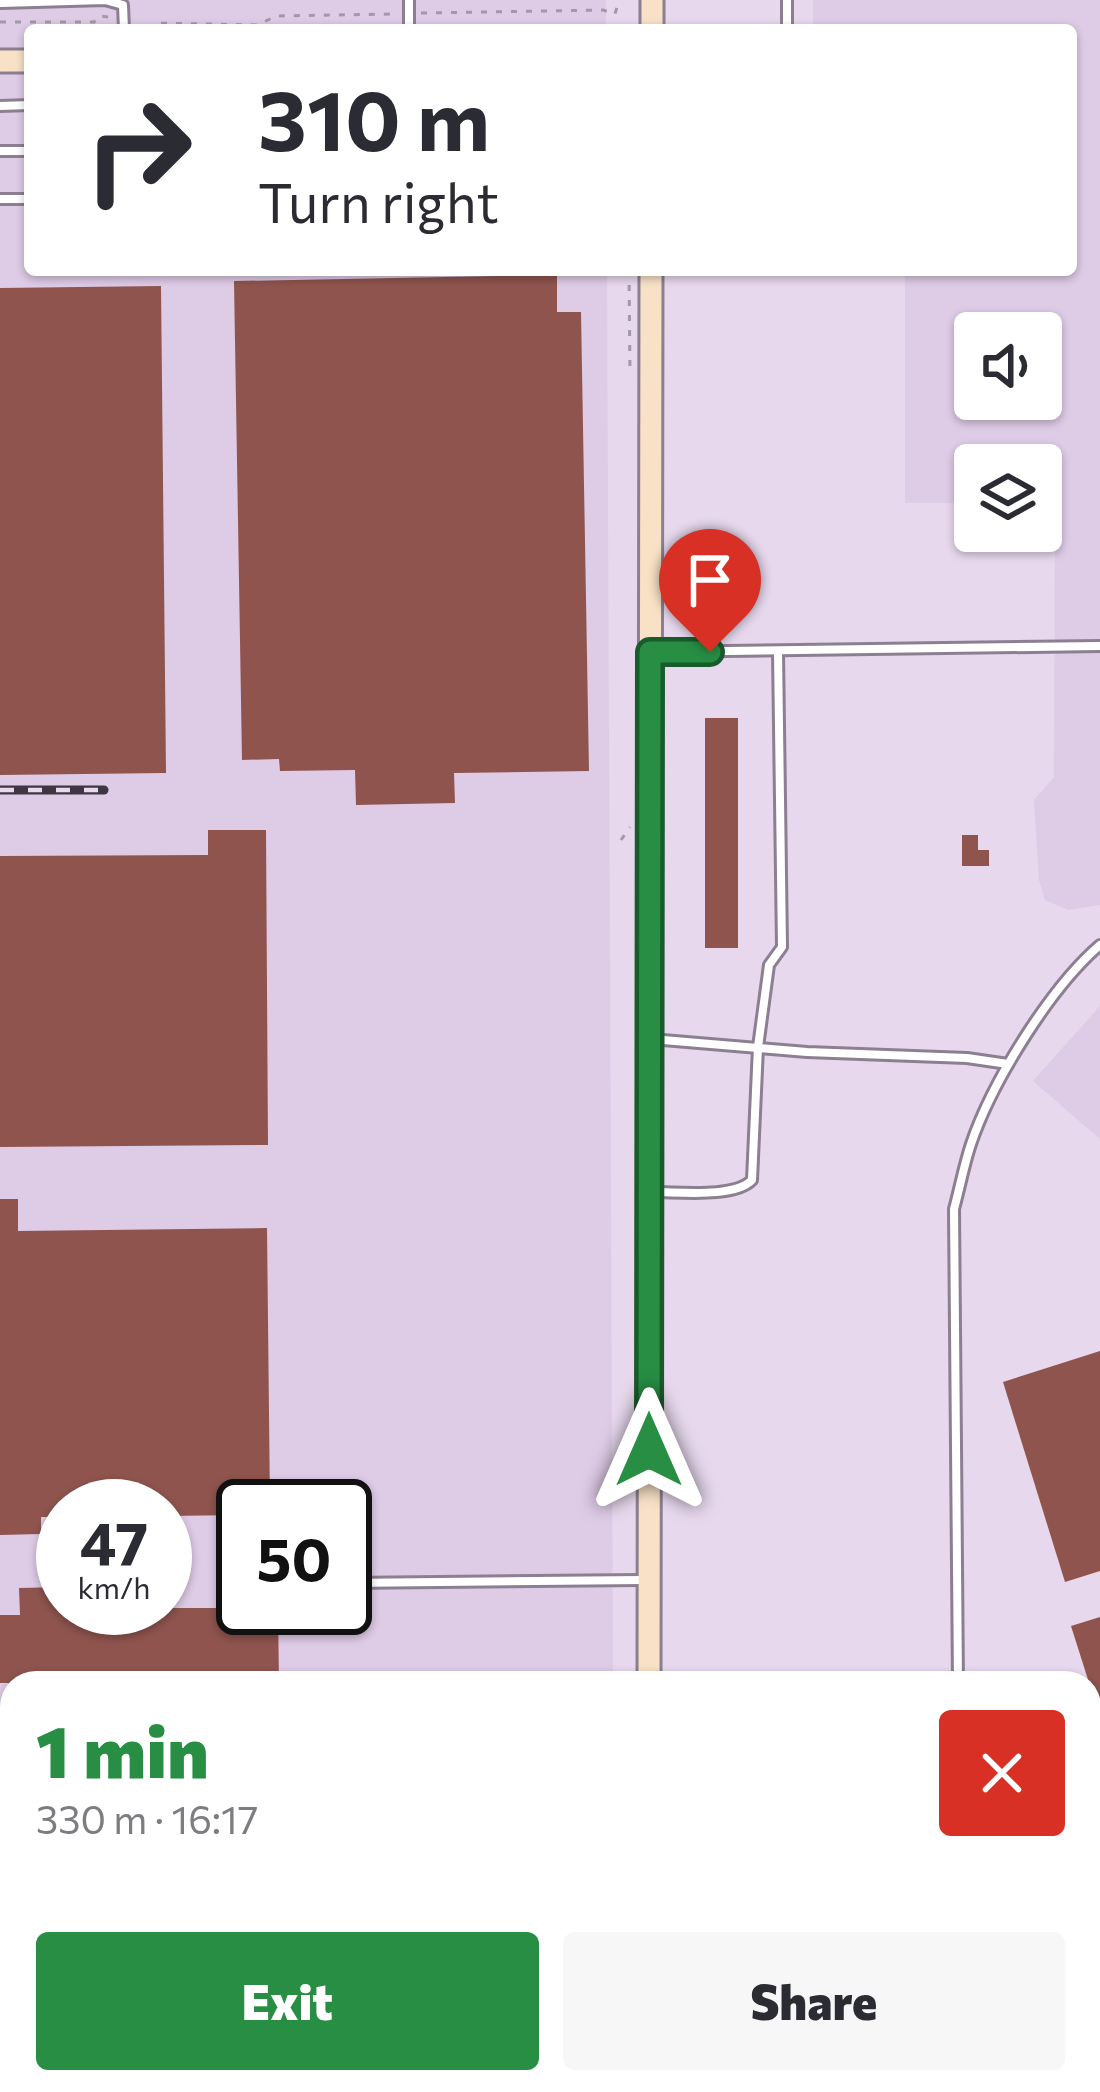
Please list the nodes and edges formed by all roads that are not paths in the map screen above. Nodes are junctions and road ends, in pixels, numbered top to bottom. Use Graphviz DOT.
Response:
graph roads {
  1 [pos="105,0"];
  2 [pos="0,3"];
  3 [pos="124,3"];
  4 [pos="124,24"];
  5 [pos="651,276"];
  6 [pos="1100,646"];
  7 [pos="650,652"];
  8 [pos="778,652"];
  9 [pos="1100,945"];
  10 [pos="650,1039"];
  11 [pos="758,1047"];
  12 [pos="1008,1064"];
  13 [pos="649,1192"];
  14 [pos="649,1580"];
  15 [pos="372,1582"];
  16 [pos="649,1671"];
  17 [pos="958,1671"];
  1 -- 2 [label="lane"];
  1 -- 3 [label="lane"];
  3 -- 4 [label="lane"];
  5 -- 7 [label="main road"];
  6 -- 8 [label="lane"];
  7 -- 8 [label="lane"];
  7 -- 10 [label="main road"];
  8 -- 11 [label="lane"];
  9 -- 12 [label="lane"];
  10 -- 11 [label="lane"];
  10 -- 13 [label="main road"];
  11 -- 12 [label="lane"];
  11 -- 13 [label="lane"];
  12 -- 17 [label="lane"];
  13 -- 14 [label="main road"];
  14 -- 15 [label="lane"];
  14 -- 16 [label="main road"];
}
